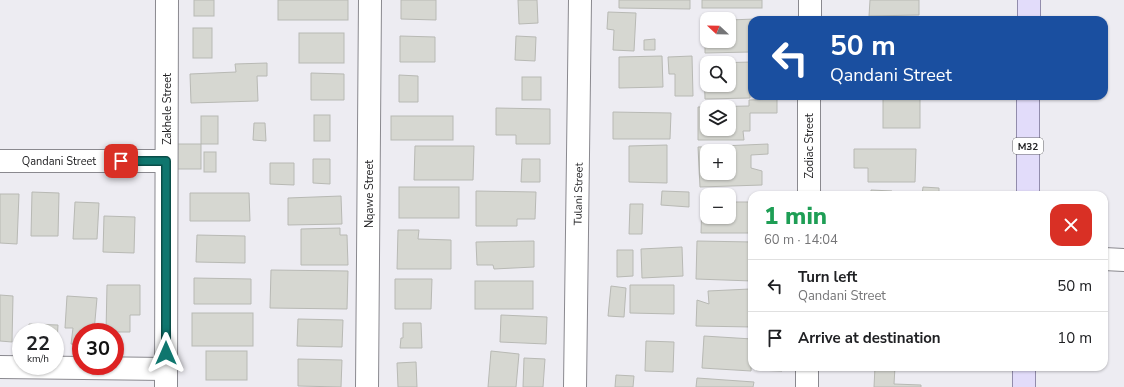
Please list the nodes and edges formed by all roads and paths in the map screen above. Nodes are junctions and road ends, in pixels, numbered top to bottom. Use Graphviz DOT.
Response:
graph roads {
  1 [pos="167,0"];
  2 [pos="370,0"];
  3 [pos="580,0"];
  4 [pos="810,0"];
  5 [pos="1029,0"];
  6 [pos="810,16"];
  7 [pos="1029,16"];
  8 [pos="809,100"];
  9 [pos="1028,100"];
  10 [pos="0,161"];
  11 [pos="166,161"];
  12 [pos="809,191"];
  13 [pos="1028,191"];
  14 [pos="1108,259"];
  15 [pos="1124,260"];
  16 [pos="0,367"];
  17 [pos="807,371"];
  18 [pos="1024,371"];
  19 [pos="166,378"];
  20 [pos="367,387"];
  21 [pos="575,387"];
  22 [pos="807,387"];
  23 [pos="1024,387"];
  1 -- 11 [label="street, Zakhele Street"];
  2 -- 20 [label="street, Nqawe Street"];
  3 -- 21 [label="street, Tulani Street"];
  4 -- 6 [label="street"];
  5 -- 7 [label="main road"];
  8 -- 12 [label="street, Zodiac Street"];
  9 -- 13 [label="main road, M32"];
  10 -- 11 [label="street, Qandani Street"];
  11 -- 19 [label="street, Zakhele Street"];
  14 -- 15 [label="street"];
  16 -- 19 [label="street"];
  17 -- 22 [label="street"];
  18 -- 23 [label="main road"];
}
